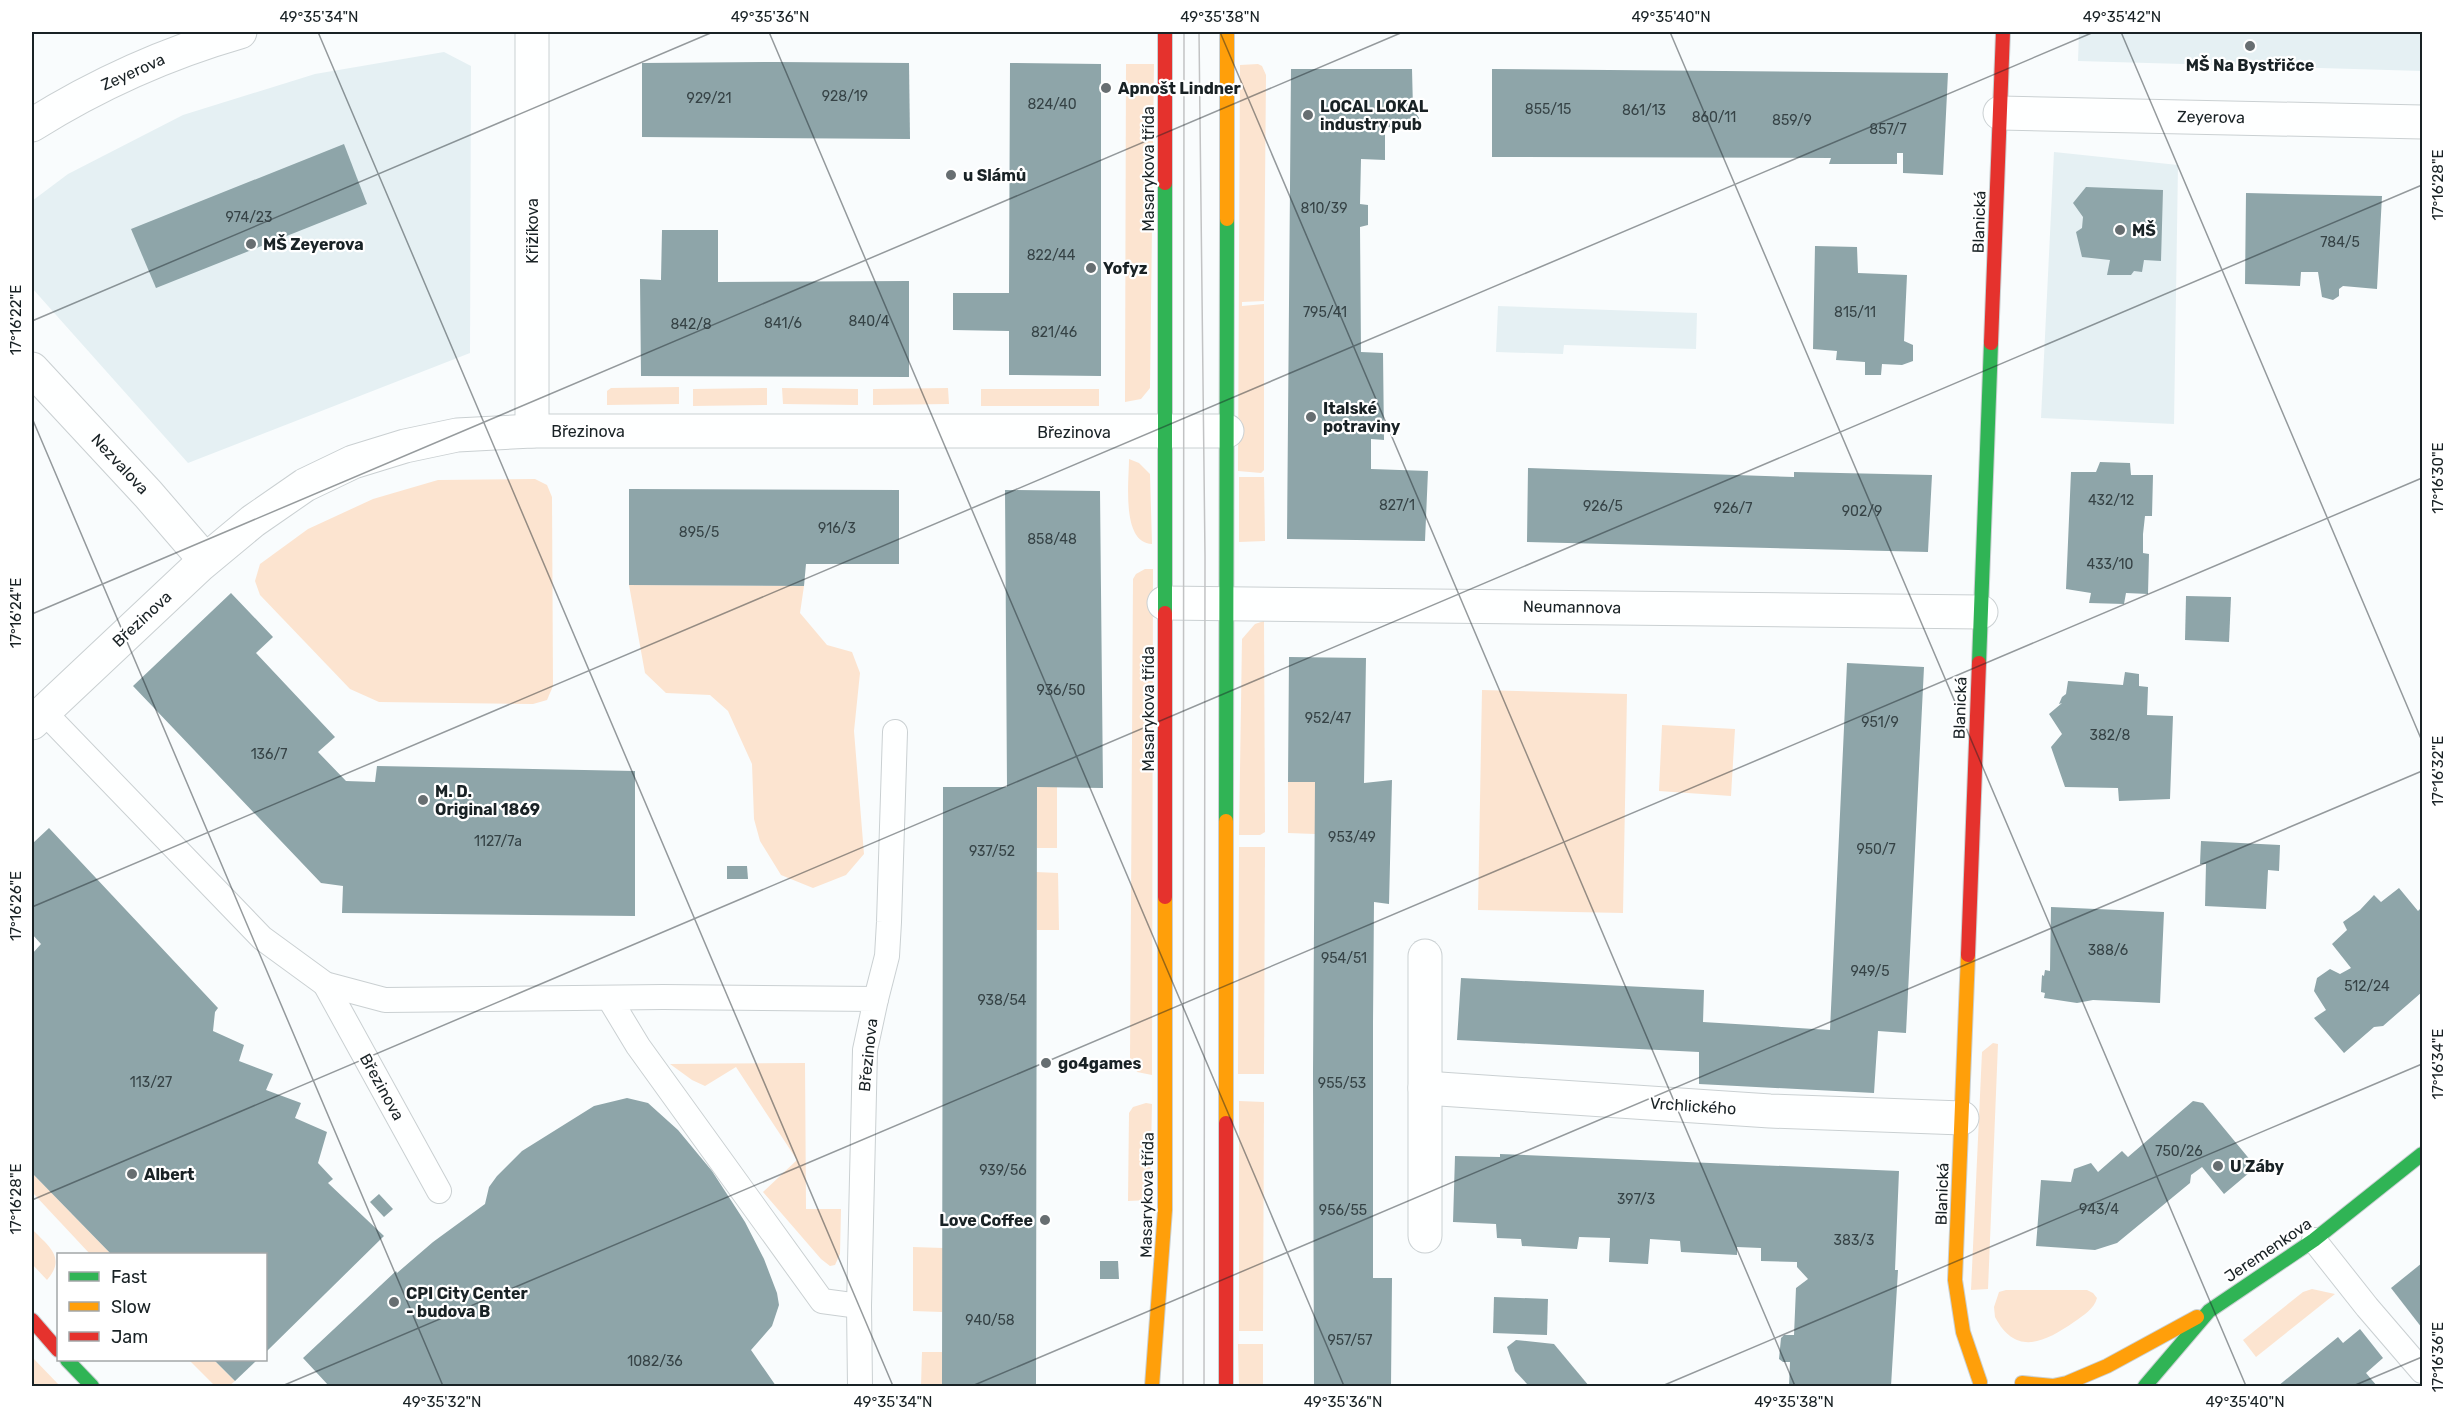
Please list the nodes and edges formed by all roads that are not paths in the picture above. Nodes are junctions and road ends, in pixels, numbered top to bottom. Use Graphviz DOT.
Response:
graph roads {
  1 [pos="240,32"];
  2 [pos="532,32"];
  3 [pos="1165,32"];
  4 [pos="1227,32"];
  5 [pos="2003,32"];
  6 [pos="2000,113"];
  7 [pos="2422,122"];
  8 [pos="32,125"];
  9 [pos="32,369"];
  10 [pos="532,431"];
  11 [pos="1164,431"];
  12 [pos="1227,431"];
  13 [pos="205,560"];
  14 [pos="1164,603"];
  15 [pos="1227,604"];
  16 [pos="1981,612"];
  17 [pos="38,718"];
  18 [pos="895,732"];
  19 [pos="1425,956"];
  20 [pos="325,984"];
  21 [pos="609,998"];
  22 [pos="876,999"];
  23 [pos="1425,1088"];
  24 [pos="1962,1118"];
  25 [pos="2422,1154"];
  26 [pos="439,1191"];
  27 [pos="1425,1236"];
  28 [pos="2314,1240"];
  29 [pos="859,1306"];
  30 [pos="2209,1311"];
  31 [pos="32,1320"];
  32 [pos="57,1349"];
  33 [pos="69,1361"];
  34 [pos="2422,1371"];
  35 [pos="1988,1381"];
  36 [pos="2026,1385"];
  37 [pos="92,1386"];
  38 [pos="860,1386"];
  39 [pos="1152,1386"];
  40 [pos="1226,1386"];
  41 [pos="2145,1386"];
  1 -- 8 [label="street, Zeyerova"];
  2 -- 10 [label="street, Křižíkova"];
  3 -- 11 [label="street, Masarykova třída"];
  4 -- 12 [label="street"];
  5 -- 6 [label="street, Blanická"];
  6 -- 7 [label="street, Zeyerova"];
  6 -- 16 [label="street, Blanická"];
  9 -- 13 [label="street, Nezvalova"];
  10 -- 11 [label="street, Březinova"];
  10 -- 13 [label="street, Březinova"];
  11 -- 12 [label="street, Březinova"];
  11 -- 14 [label="street, Masarykova třída"];
  12 -- 15 [label="street"];
  13 -- 17 [label="street, Březinova"];
  14 -- 15 [label="street, Neumannova"];
  14 -- 39 [label="street, Masarykova třída"];
  15 -- 16 [label="street, Neumannova"];
  15 -- 40 [label="street"];
  16 -- 24 [label="street, Blanická"];
  17 -- 20 [label="lane, Březinova"];
  18 -- 22 [label="lane"];
  19 -- 23 [label="street"];
  20 -- 21 [label="lane, Březinova"];
  20 -- 26 [label="lane, Březinova"];
  21 -- 22 [label="lane, Březinova"];
  21 -- 29 [label="lane"];
  22 -- 29 [label="lane, Březinova"];
  23 -- 24 [label="street, Vrchlického"];
  23 -- 27 [label="street"];
  24 -- 35 [label="street, Blanická"];
  25 -- 28 [label="street, Jeremenkova"];
  28 -- 30 [label="street, Jeremenkova"];
  28 -- 34 [label="lane"];
  29 -- 38 [label="lane, Březinova"];
  30 -- 36 [label="street"];
  30 -- 41 [label="street, Jeremenkova"];
  31 -- 32 [label="street"];
  33 -- 37 [label="street"];
  35 -- 36 [label="street"];
}
